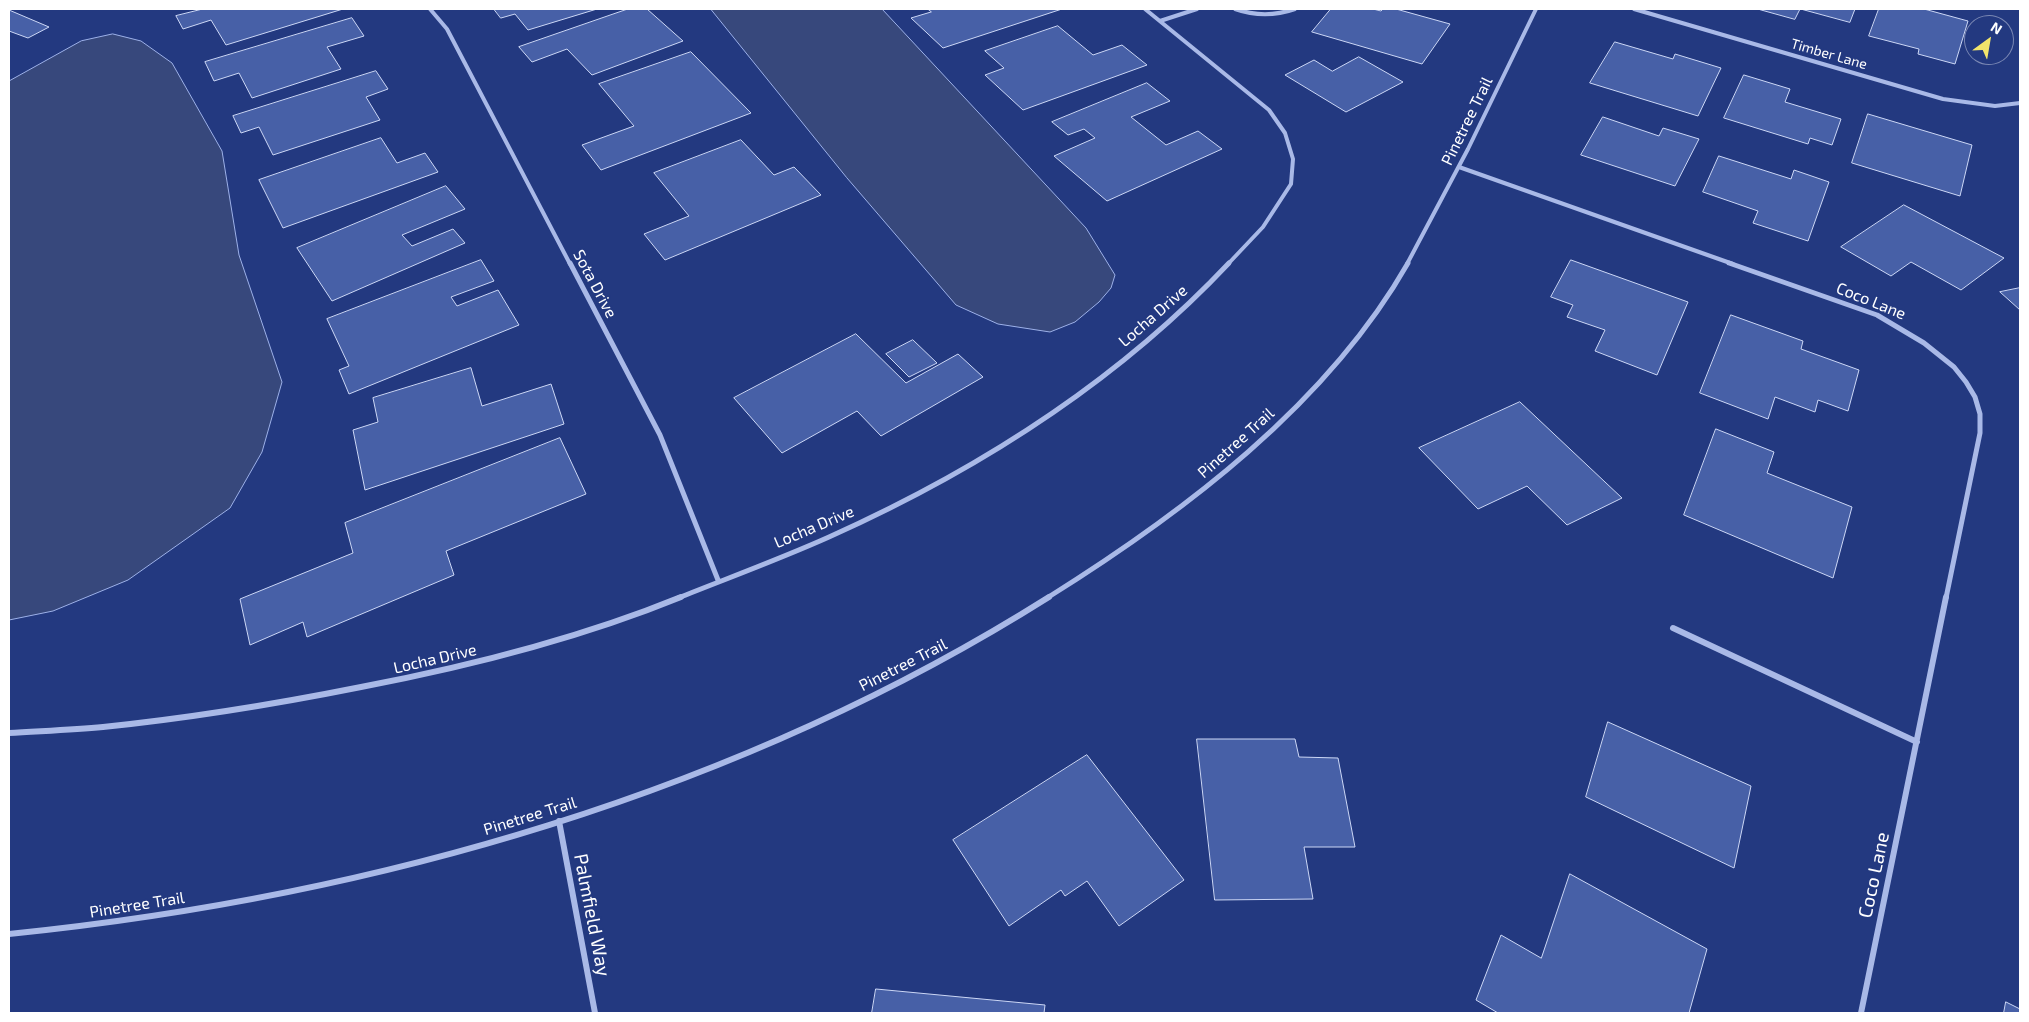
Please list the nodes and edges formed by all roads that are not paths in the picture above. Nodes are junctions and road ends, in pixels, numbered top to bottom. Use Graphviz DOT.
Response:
graph roads {
  1 [pos="430,9"];
  2 [pos="1145,9"];
  3 [pos="1197,9"];
  4 [pos="1235,9"];
  5 [pos="1295,9"];
  6 [pos="1536,9"];
  7 [pos="1634,9"];
  8 [pos="1160,21"];
  9 [pos="2020,103"];
  10 [pos="1459,166"];
  11 [pos="718,580"];
  12 [pos="1673,628"];
  13 [pos="9,734"];
  14 [pos="1917,742"];
  15 [pos="559,822"];
  16 [pos="9,934"];
  17 [pos="595,1013"];
  18 [pos="1862,1013"];
  1 -- 11 [label="street, Sota Drive"];
  2 -- 8 [label="street, Locha Drive"];
  3 -- 8 [label="street"];
  4 -- 5 [label="street"];
  6 -- 10 [label="street, Pinetree Trail"];
  7 -- 9 [label="street, Timber Lane"];
  8 -- 11 [label="street, Locha Drive"];
  10 -- 14 [label="street, Coco Lane"];
  10 -- 15 [label="street, Pinetree Trail"];
  11 -- 13 [label="street, Locha Drive"];
  12 -- 14 [label="street"];
  14 -- 18 [label="street, Coco Lane"];
  15 -- 16 [label="street, Pinetree Trail"];
  15 -- 17 [label="street, Palmfield Way"];
}
